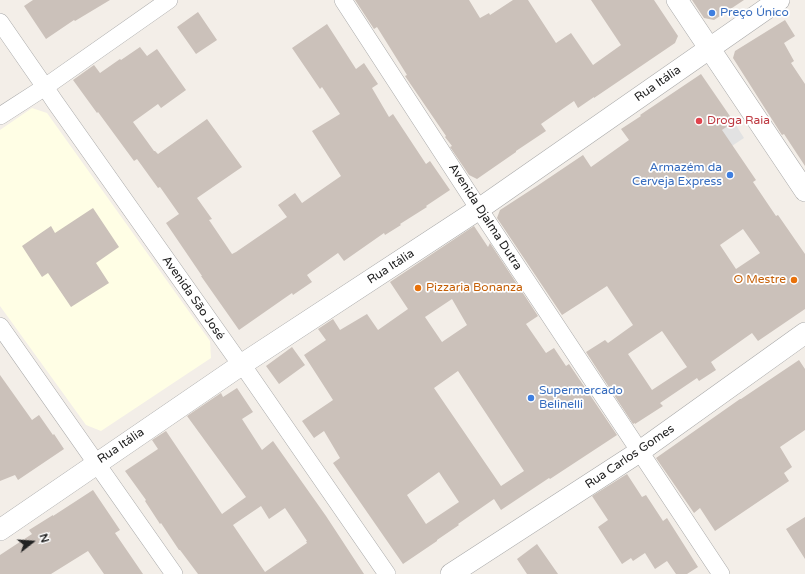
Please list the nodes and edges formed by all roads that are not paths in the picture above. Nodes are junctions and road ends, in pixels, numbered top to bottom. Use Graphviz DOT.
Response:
graph roads {
  1 [pos="169,0"];
  2 [pos="344,0"];
  3 [pos="676,0"];
  4 [pos="779,0"];
  5 [pos="0,22"];
  6 [pos="709,48"];
  7 [pos="45,87"];
  8 [pos="0,116"];
  9 [pos="805,191"];
  10 [pos="479,209"];
  11 [pos="0,326"];
  12 [pos="805,333"];
  13 [pos="241,364"];
  14 [pos="639,452"];
  15 [pos="96,464"];
  16 [pos="0,530"];
  17 [pos="174,574"];
  18 [pos="387,574"];
  19 [pos="451,574"];
  20 [pos="721,574"];
  1 -- 7 [label="street"];
  2 -- 10 [label="street, Avenida Djalma Dutra"];
  3 -- 6 [label="street"];
  4 -- 6 [label="street, Rua Itália"];
  5 -- 7 [label="street, Avenida São José"];
  6 -- 9 [label="street"];
  6 -- 10 [label="street, Rua Itália"];
  7 -- 8 [label="street"];
  7 -- 13 [label="street, Avenida São José"];
  10 -- 13 [label="street, Rua Itália"];
  10 -- 14 [label="street, Avenida Djalma Dutra"];
  11 -- 15 [label="street"];
  12 -- 14 [label="street, Rua Carlos Gomes"];
  13 -- 15 [label="street, Rua Itália"];
  13 -- 18 [label="street, Avenida São José"];
  14 -- 19 [label="street, Rua Carlos Gomes"];
  14 -- 20 [label="street, Avenida Djalma Dutra"];
  15 -- 16 [label="street, Rua Itália"];
  15 -- 17 [label="street"];
}
